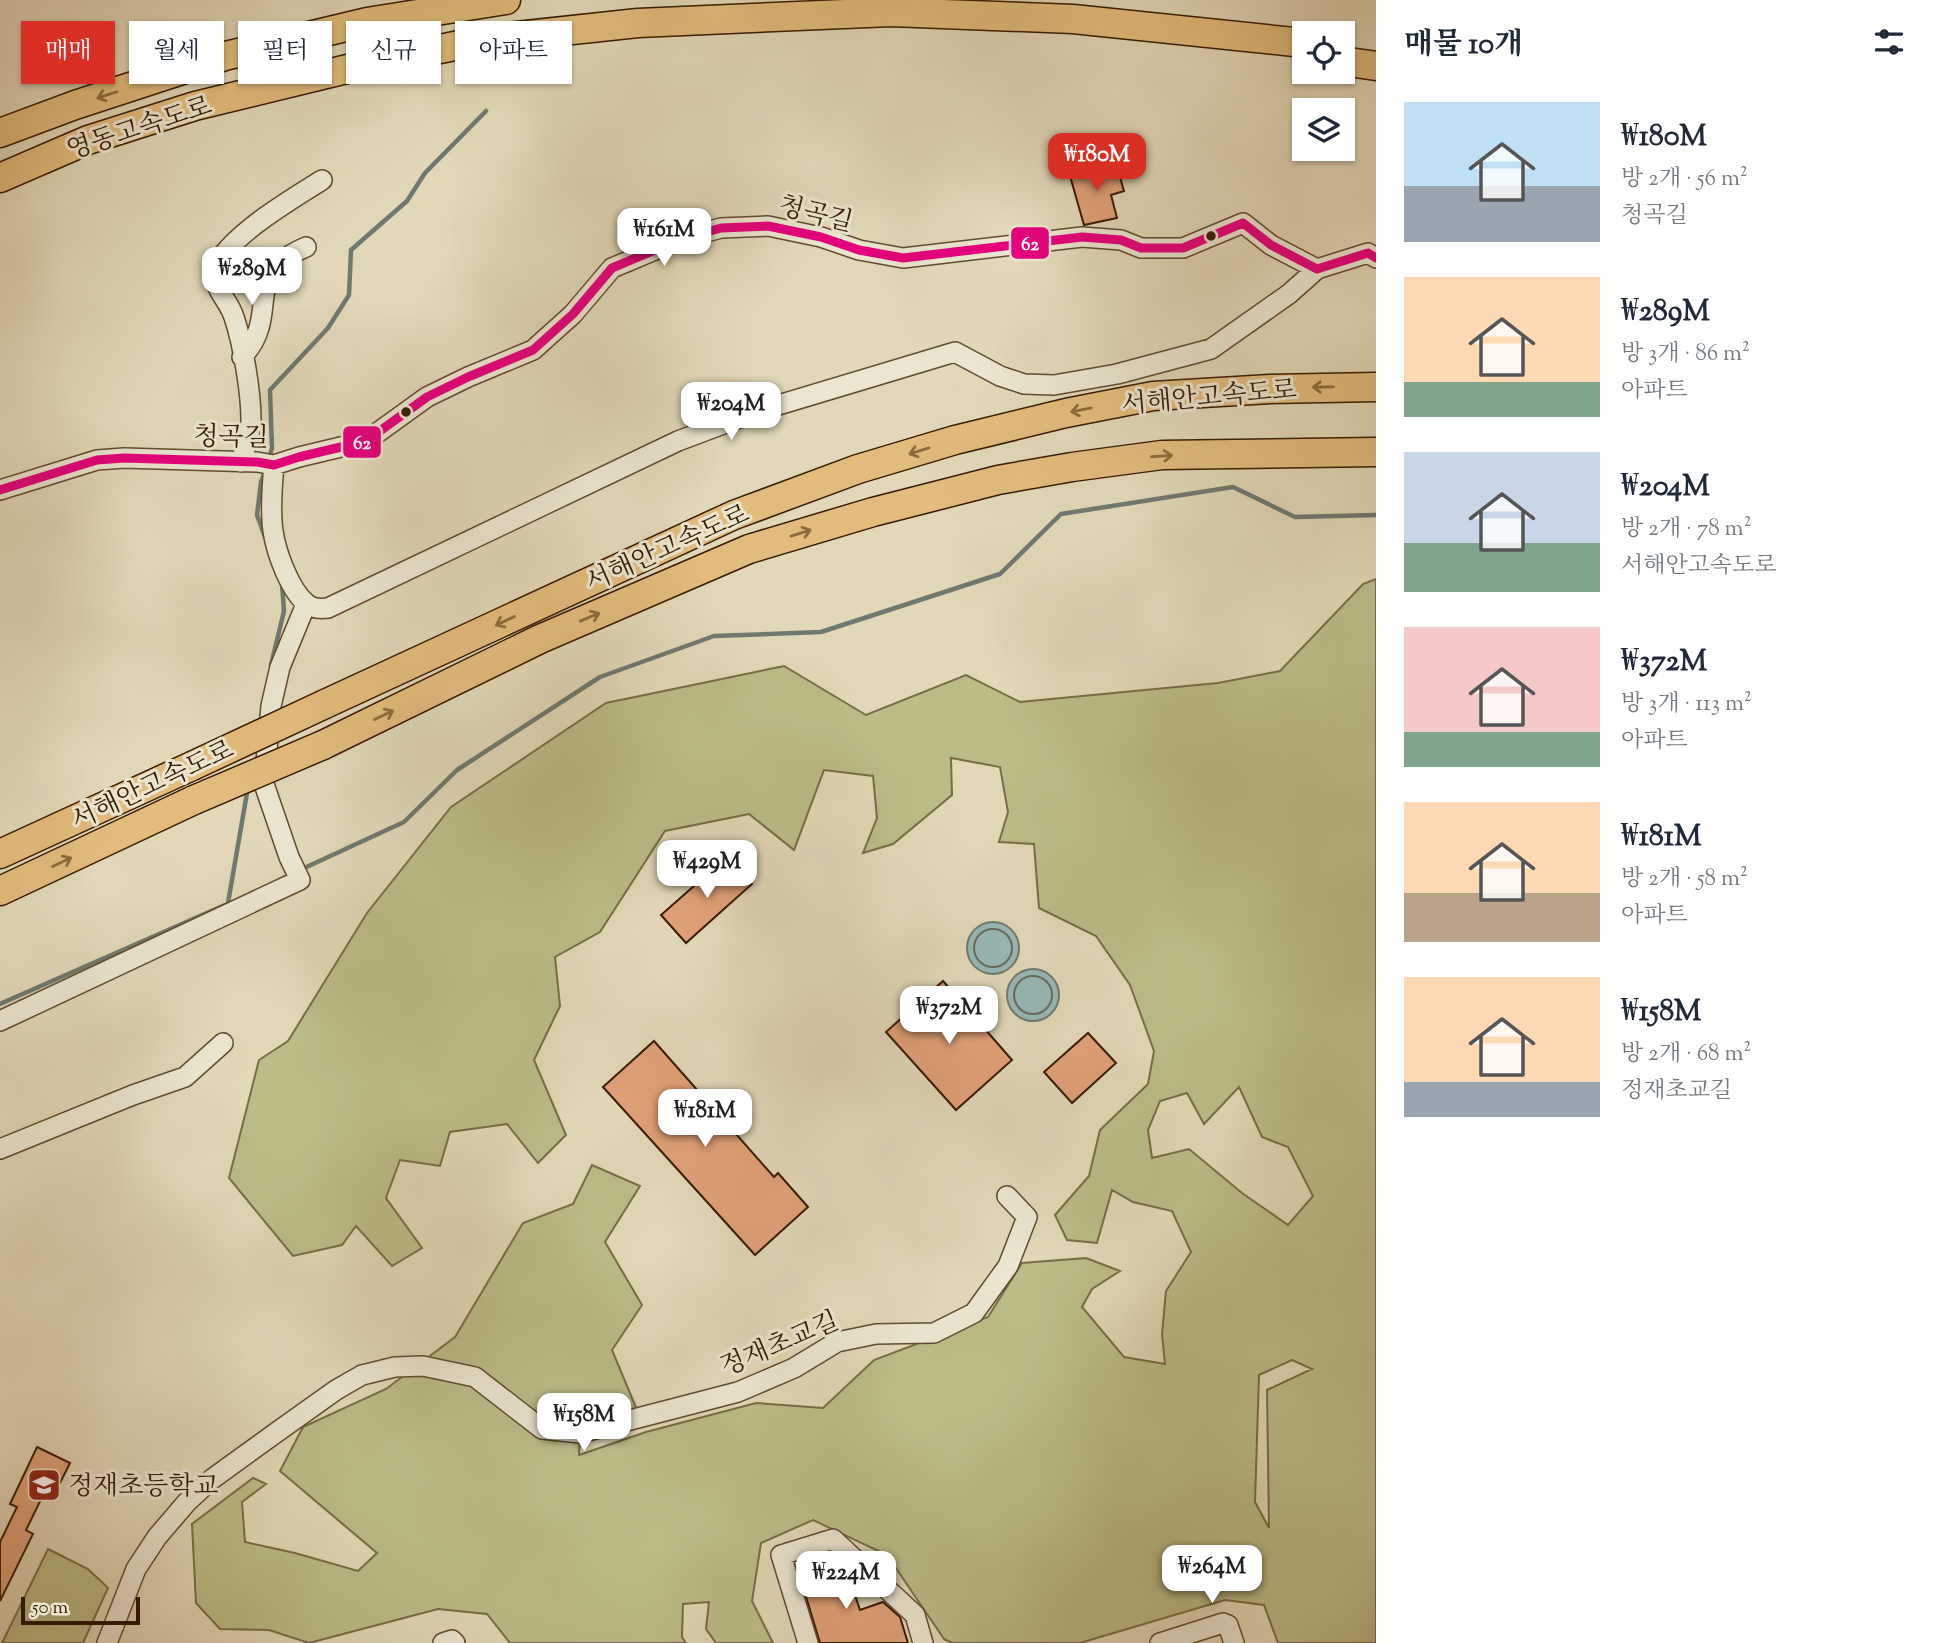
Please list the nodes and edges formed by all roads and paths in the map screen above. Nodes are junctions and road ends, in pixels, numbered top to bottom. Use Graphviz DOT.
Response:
graph roads {
  1 [pos="506,0"];
  2 [pos="1073,19"];
  3 [pos="1292,43"];
  4 [pos="1355,49"];
  5 [pos="1376,51"];
  6 [pos="1292,53"];
  7 [pos="1355,63"];
  8 [pos="1376,66"];
  9 [pos="0,133"];
  10 [pos="0,178"];
  11 [pos="322,180"];
  12 [pos="306,247"];
  13 [pos="1376,258"];
  14 [pos="1317,269"];
  15 [pos="242,357"];
  16 [pos="1376,387"];
  17 [pos="1376,452"];
  18 [pos="241,462"];
  19 [pos="274,465"];
  20 [pos="0,490"];
  21 [pos="306,604"];
  22 [pos="0,854"];
  23 [pos="0,891"];
  24 [pos="0,1021"];
  25 [pos="223,1043"];
  26 [pos="0,1149"];
  27 [pos="1007,1196"];
  28 [pos="107,1643"];
  29 [pos="443,1643"];
  30 [pos="455,1643"];
  31 [pos="808,1643"];
  32 [pos="923,1643"];
  33 [pos="1160,1643"];
  34 [pos="1234,1643"];
  1 -- 9 [label="highway, 영동고속도로, one-way"];
  2 -- 3 [label="highway, 영동고속도로"];
  2 -- 6 [label="highway, 영동고속도로"];
  2 -- 10 [label="highway, 영동고속도로"];
  4 -- 5 [label="highway"];
  7 -- 8 [label="highway"];
  11 -- 15 [label="street"];
  12 -- 15 [label="street"];
  13 -- 14 [label="street"];
  14 -- 19 [label="street, 청곡길"];
  14 -- 21 [label="street"];
  15 -- 18 [label="street"];
  16 -- 22 [label="highway, 서해안고속도로, one-way, bridge"];
  23 -- 17 [label="highway, 서해안고속도로, one-way, bridge"];
  18 -- 19 [label="street, 청곡길"];
  18 -- 20 [label="street, 청곡길"];
  19 -- 21 [label="street"];
  21 -- 24 [label="street"];
  25 -- 26 [label="street"];
  27 -- 28 [label="street, 정재초교길"];
  29 -- 30 [label="street"];
  31 -- 32 [label="street"];
  33 -- 34 [label="street"];
}
